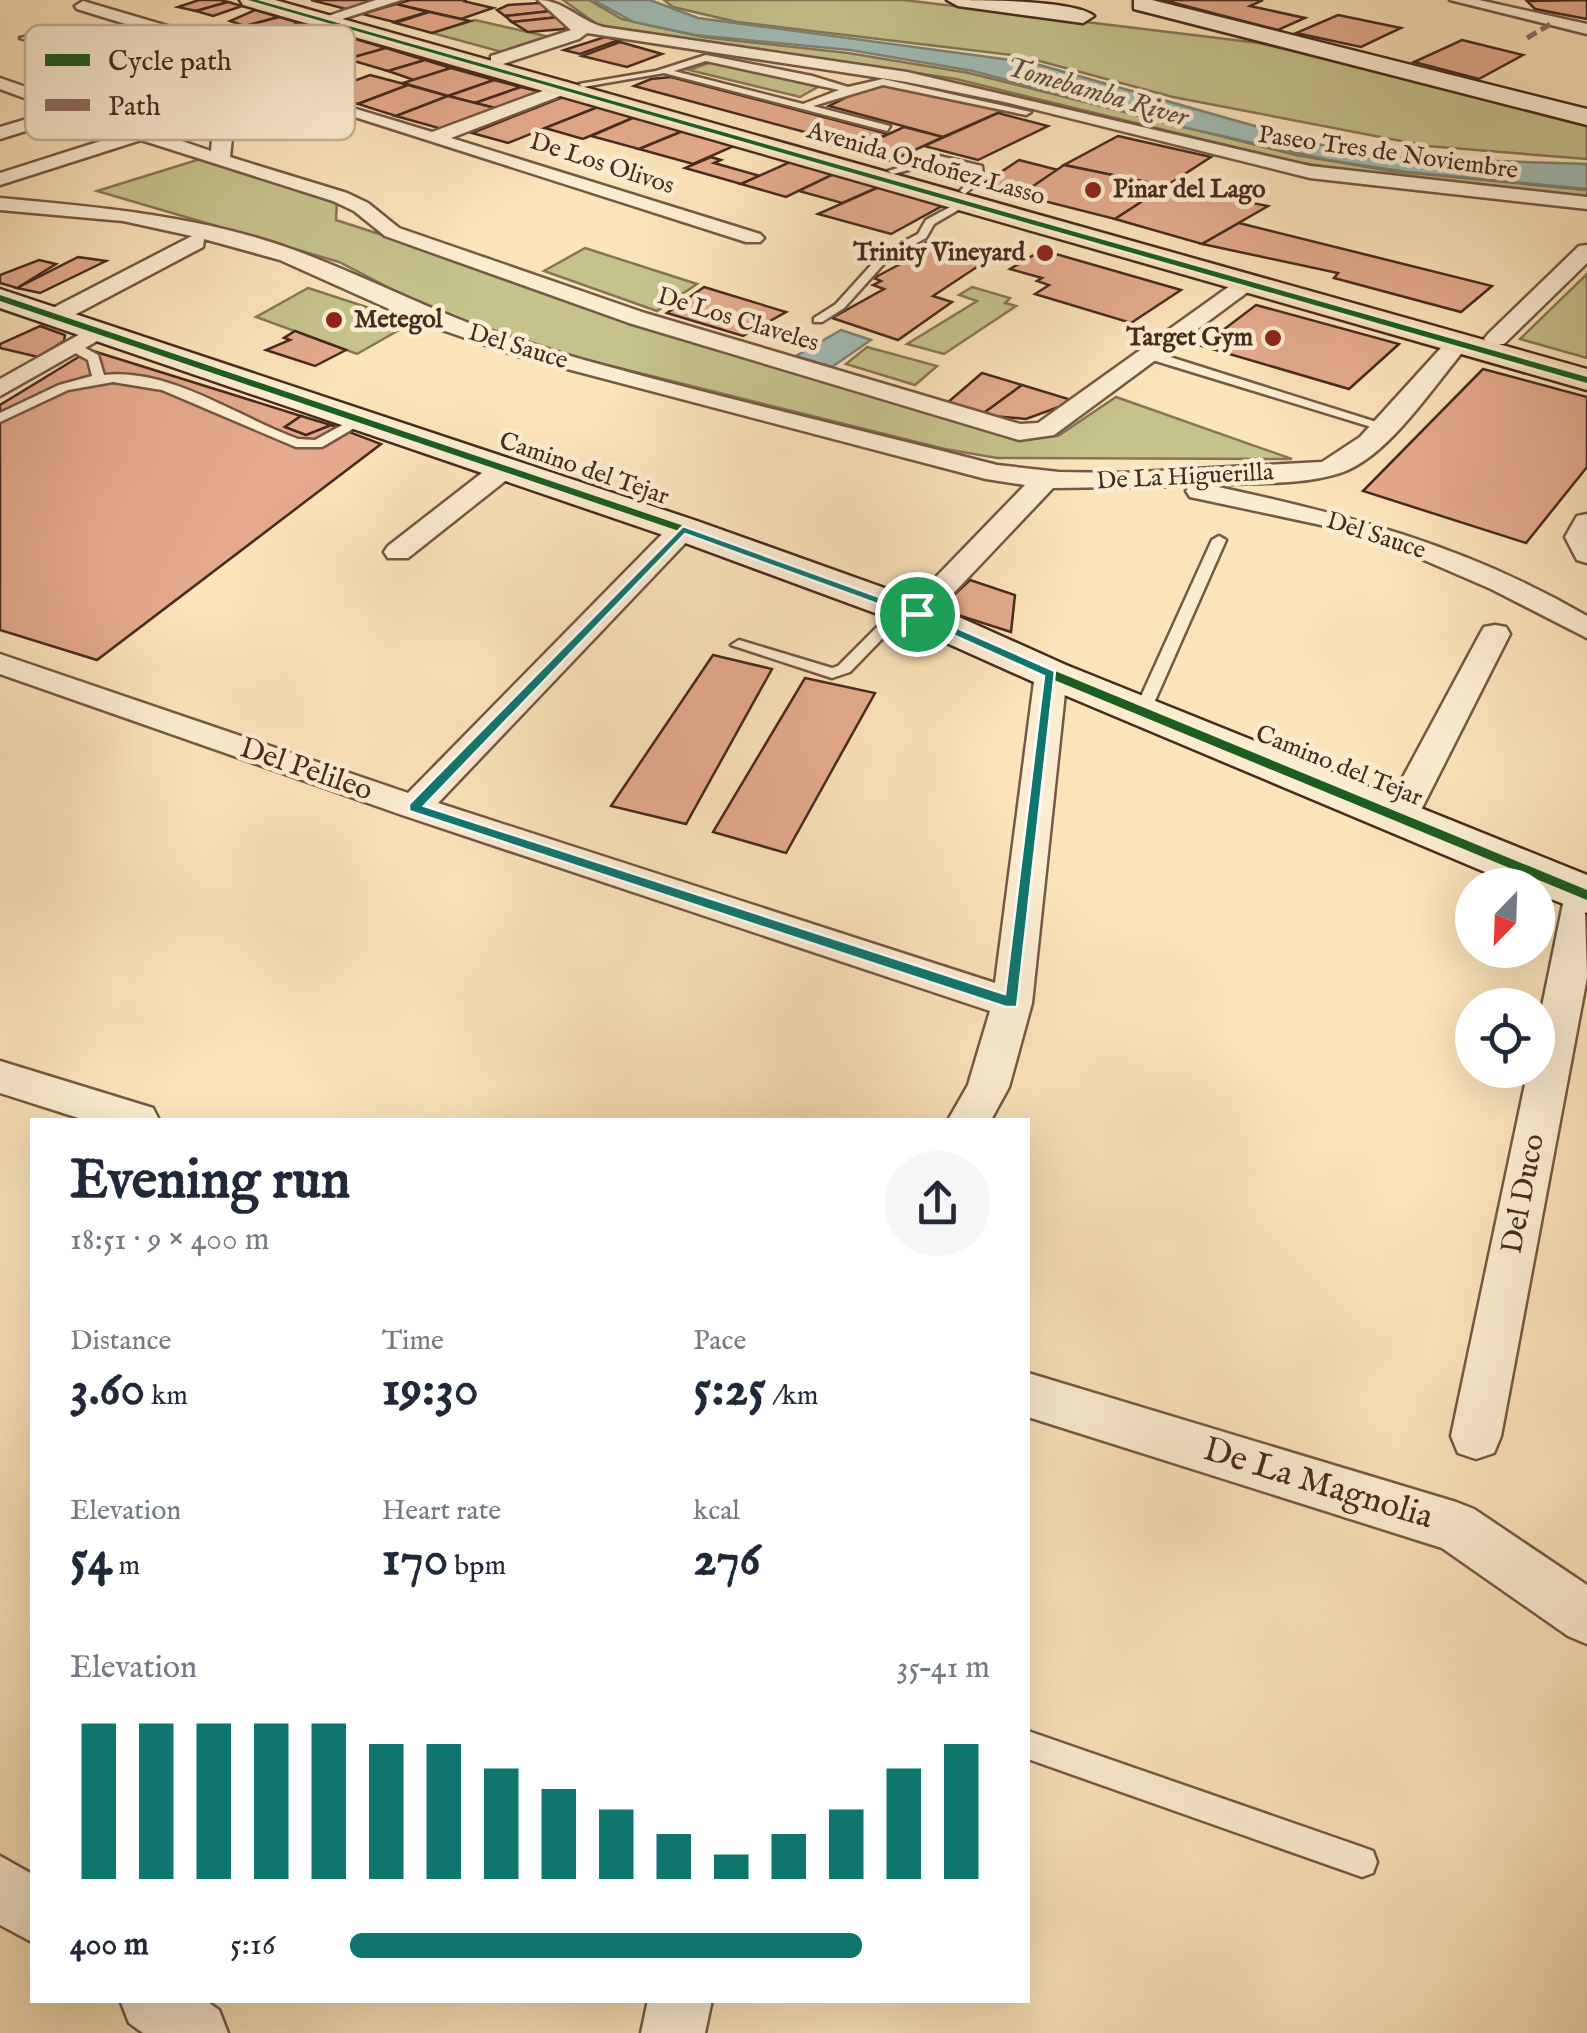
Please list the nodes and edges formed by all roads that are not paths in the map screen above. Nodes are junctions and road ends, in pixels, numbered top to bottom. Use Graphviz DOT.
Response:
graph roads {
  1 [pos="251,0"];
  2 [pos="275,0"];
  3 [pos="393,0"];
  4 [pos="546,0"];
  5 [pos="958,0"];
  6 [pos="1065,0"];
  7 [pos="1458,0"];
  8 [pos="1512,0"];
  9 [pos="1494,8"];
  10 [pos="76,10"];
  11 [pos="1135,11"];
  12 [pos="336,16"];
  13 [pos="1554,22"];
  14 [pos="576,24"];
  15 [pos="50,25"];
  16 [pos="133,25"];
  17 [pos="345,25"];
  18 [pos="355,28"];
  19 [pos="1587,28"];
  20 [pos="1526,38"];
  21 [pos="25,39"];
  22 [pos="8,45"];
  23 [pos="699,53"];
  24 [pos="498,60"];
  25 [pos="664,71"];
  26 [pos="575,86"];
  27 [pos="848,90"];
  28 [pos="803,107"];
  29 [pos="1026,112"];
  30 [pos="355,113"];
  31 [pos="1587,117"];
  32 [pos="25,125"];
  33 [pos="887,128"];
  34 [pos="0,133"];
  35 [pos="436,136"];
  36 [pos="122,140"];
  37 [pos="158,140"];
  38 [pos="182,140"];
  39 [pos="221,140"];
  40 [pos="163,142"];
  41 [pos="220,160"];
  42 [pos="0,179"];
  43 [pos="966,196"];
  44 [pos="1587,203"];
  45 [pos="0,204"];
  46 [pos="753,238"];
  47 [pos="195,242"];
  48 [pos="1587,252"];
  49 [pos="1249,283"];
  50 [pos="0,298"];
  51 [pos="818,320"];
  52 [pos="75,331"];
  53 [pos="1496,339"];
  54 [pos="1458,343"];
  55 [pos="1150,356"];
  56 [pos="1587,366"];
  57 [pos="99,379"];
  58 [pos="1587,380"];
  59 [pos="0,389"];
  60 [pos="0,418"];
  61 [pos="362,420"];
  62 [pos="1383,426"];
  63 [pos="505,468"];
  64 [pos="1152,480"];
  65 [pos="1043,482"];
  66 [pos="1587,522"];
  67 [pos="683,529"];
  68 [pos="1219,540"];
  69 [pos="398,552"];
  70 [pos="1587,554"];
  71 [pos="910,612"];
  72 [pos="1587,629"];
  73 [pos="1495,634"];
  74 [pos="739,646"];
  75 [pos="0,662"];
  76 [pos="1051,674"];
  77 [pos="1142,712"];
  78 [pos="414,808"];
  79 [pos="1400,818"];
  80 [pos="1586,894"];
  81 [pos="1012,1003"];
  82 [pos="0,1077"];
  83 [pos="132,1118"];
  84 [pos="970,1118"];
  85 [pos="1030,1396"];
  86 [pos="1476,1436"];
  87 [pos="1587,1618"];
  88 [pos="1030,1745"];
  89 [pos="1362,1862"];
  90 [pos="0,1887"];
  91 [pos="30,1910"];
  92 [pos="156,2003"];
  93 [pos="679,2003"];
  94 [pos="196,2033"];
  95 [pos="674,2033"];
  1 -- 17 [label="main road, Avenida Ordoñez Lasso"];
  2 -- 12 [label="main road, Avenida Ordoñez Lasso"];
  3 -- 12 [label="street"];
  4 -- 14 [label="street, Paseo Tres de Noviembre"];
  5 -- 6 [label="street"];
  7 -- 9 [label="street"];
  8 -- 9 [label="street"];
  9 -- 13 [label="street"];
  10 -- 15 [label="street"];
  10 -- 16 [label="street"];
  11 -- 31 [label="street"];
  12 -- 24 [label="main road, Avenida Ordoñez Lasso"];
  13 -- 19 [label="street"];
  13 -- 20 [label="street"];
  14 -- 23 [label="street, Paseo Tres de Noviembre"];
  14 -- 24 [label="street"];
  18 -- 26 [label="main road, Avenida Ordoñez Lasso"];
  21 -- 22 [label="street"];
  23 -- 25 [label="lane"];
  23 -- 27 [label="lane"];
  23 -- 44 [label="street, Paseo Tres de Noviembre"];
  24 -- 26 [label="main road, Avenida Ordoñez Lasso"];
  25 -- 26 [label="lane"];
  25 -- 28 [label="lane"];
  26 -- 35 [label="street, De Los Olivos"];
  26 -- 43 [label="main road, Avenida Ordoñez Lasso"];
  26 -- 43 [label="main road, Avenida Ordoñez Lasso"];
  27 -- 28 [label="lane"];
  27 -- 29 [label="lane"];
  28 -- 33 [label="lane"];
  30 -- 35 [label="street, De Los Olivos"];
  32 -- 34 [label="street"];
  35 -- 46 [label="street, De Los Olivos"];
  36 -- 42 [label="street"];
  37 -- 40 [label="street, De Los Claveles"];
  38 -- 40 [label="street"];
  39 -- 41 [label="street"];
  40 -- 41 [label="street, De Los Claveles"];
  41 -- 55 [label="street, De Los Claveles"];
  43 -- 49 [label="main road, Avenida Ordoñez Lasso"];
  43 -- 51 [label="lane"];
  43 -- 53 [label="main road, Avenida Ordoñez Lasso"];
  45 -- 65 [label="street, Del Sauce"];
  47 -- 52 [label="street"];
  48 -- 53 [label="street"];
  49 -- 54 [label="main road, Avenida Ordoñez Lasso"];
  49 -- 55 [label="street, De Los Claveles"];
  50 -- 52 [label="street, Camino del Tejar"];
  52 -- 57 [label="lane"];
  52 -- 59 [label="street"];
  52 -- 61 [label="street, Camino del Tejar"];
  53 -- 56 [label="main road, Avenida Ordoñez Lasso"];
  54 -- 58 [label="main road, Avenida Ordoñez Lasso"];
  54 -- 62 [label="street, De La Higuerilla"];
  55 -- 62 [label="lane"];
  57 -- 60 [label="lane"];
  57 -- 61 [label="lane"];
  61 -- 63 [label="street, Camino del Tejar"];
  62 -- 64 [label="street, De La Higuerilla"];
  63 -- 67 [label="street, Camino del Tejar"];
  63 -- 69 [label="street"];
  64 -- 65 [label="street, De La Higuerilla"];
  64 -- 72 [label="street, Del Sauce"];
  65 -- 71 [label="street"];
  66 -- 70 [label="street"];
  67 -- 71 [label="street, Camino del Tejar"];
  67 -- 78 [label="street"];
  68 -- 77 [label="lane"];
  71 -- 74 [label="lane"];
  71 -- 76 [label="street, Camino del Tejar"];
  73 -- 79 [label="street"];
  75 -- 78 [label="street, Del Pelileo"];
  76 -- 77 [label="street, Camino del Tejar"];
  76 -- 81 [label="street"];
  77 -- 79 [label="street, Camino del Tejar"];
  78 -- 81 [label="street, Del Pelileo"];
  79 -- 80 [label="street, Camino del Tejar"];
  80 -- 86 [label="street, Del Duco"];
  81 -- 84 [label="street"];
  82 -- 83 [label="street"];
  85 -- 87 [label="street, De La Magnolia"];
  88 -- 89 [label="lane"];
  90 -- 91 [label="street"];
  92 -- 94 [label="street"];
  93 -- 95 [label="street"];
}
